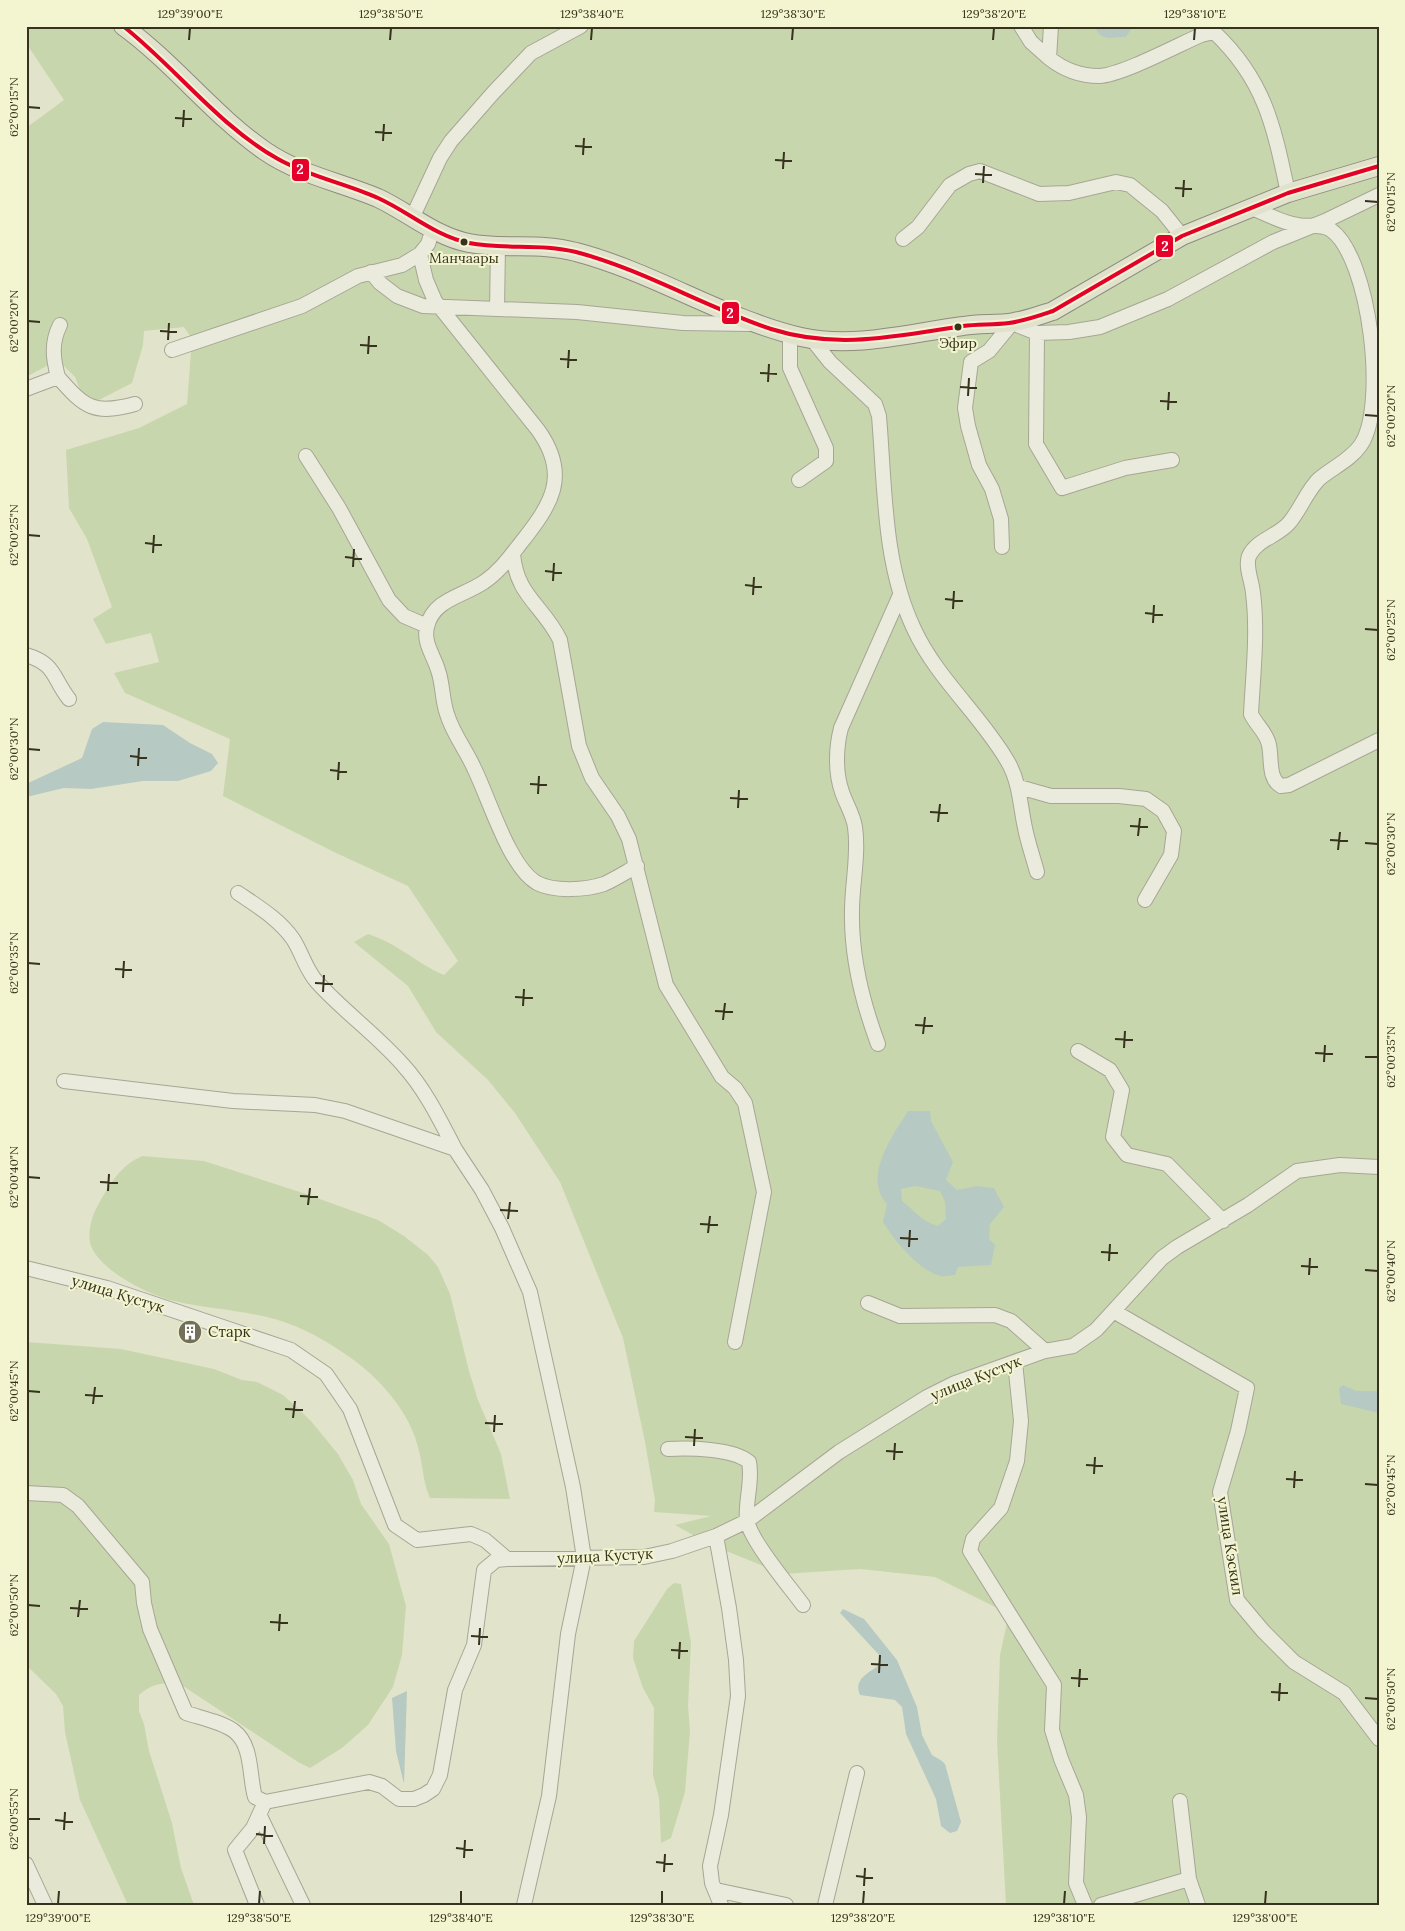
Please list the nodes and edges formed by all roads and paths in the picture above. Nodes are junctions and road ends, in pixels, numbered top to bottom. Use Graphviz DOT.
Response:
graph roads {
  1 [pos="123,26"];
  2 [pos="581,26"];
  3 [pos="1021,26"];
  4 [pos="1051,26"];
  5 [pos="1049,58"];
  6 [pos="1379,166"];
  7 [pos="1288,193"];
  8 [pos="1379,195"];
  9 [pos="1252,208"];
  10 [pos="413,216"];
  11 [pos="1311,226"];
  12 [pos="433,229"];
  13 [pos="1182,236"];
  14 [pos="903,239"];
  15 [pos="498,246"];
  16 [pos="420,254"];
  17 [pos="371,272"];
  18 [pos="439,308"];
  19 [pos="497,309"];
  20 [pos="1012,322"];
  21 [pos="760,324"];
  22 [pos="60,325"];
  23 [pos="790,333"];
  24 [pos="1037,333"];
  25 [pos="811,338"];
  26 [pos="172,350"];
  27 [pos="58,377"];
  28 [pos="26,389"];
  29 [pos="135,404"];
  30 [pos="306,456"];
  31 [pos="1172,460"];
  32 [pos="798,480"];
  33 [pos="1002,547"];
  34 [pos="513,553"];
  35 [pos="900,595"];
  36 [pos="427,626"];
  37 [pos="26,655"];
  38 [pos="69,699"];
  39 [pos="1379,740"];
  40 [pos="1019,788"];
  41 [pos="637,866"];
  42 [pos="1037,872"];
  43 [pos="238,893"];
  44 [pos="1145,900"];
  45 [pos="878,1044"];
  46 [pos="1078,1051"];
  47 [pos="64,1081"];
  48 [pos="455,1150"];
  49 [pos="1379,1167"];
  50 [pos="1223,1221"];
  51 [pos="26,1268"];
  52 [pos="868,1303"];
  53 [pos="1115,1312"];
  54 [pos="735,1342"];
  55 [pos="1045,1351"];
  56 [pos="1015,1362"];
  57 [pos="668,1449"];
  58 [pos="26,1493"];
  59 [pos="747,1521"];
  60 [pos="716,1536"];
  61 [pos="584,1558"];
  62 [pos="506,1559"];
  63 [pos="803,1605"];
  64 [pos="1379,1739"];
  65 [pos="856,1773"];
  66 [pos="1180,1801"];
  67 [pos="265,1802"];
  68 [pos="260,1816"];
  69 [pos="26,1864"];
  70 [pos="1189,1879"];
  71 [pos="716,1890"];
  72 [pos="45,1905"];
  73 [pos="257,1905"];
  74 [pos="303,1905"];
  75 [pos="524,1905"];
  76 [pos="721,1905"];
  77 [pos="786,1905"];
  78 [pos="825,1905"];
  79 [pos="1085,1905"];
  80 [pos="1101,1905"];
  81 [pos="1198,1905"];
  1 -- 10 [label="main road"];
  2 -- 10 [label="street"];
  3 -- 5 [label="street"];
  4 -- 5 [label="street"];
  5 -- 7 [label="street"];
  6 -- 7 [label="main road"];
  7 -- 9 [label="main road"];
  8 -- 11 [label="street"];
  9 -- 11 [label="street"];
  9 -- 13 [label="main road"];
  10 -- 12 [label="main road"];
  11 -- 24 [label="street"];
  11 -- 39 [label="street"];
  12 -- 15 [label="main road"];
  12 -- 16 [label="street"];
  13 -- 14 [label="street"];
  13 -- 20 [label="main road"];
  15 -- 19 [label="street"];
  15 -- 21 [label="main road"];
  16 -- 17 [label="street"];
  16 -- 18 [label="street"];
  17 -- 18 [label="street"];
  17 -- 26 [label="street"];
  18 -- 19 [label="street"];
  18 -- 34 [label="street"];
  19 -- 21 [label="street"];
  20 -- 24 [label="street"];
  20 -- 25 [label="main road"];
  20 -- 33 [label="street"];
  21 -- 23 [label="main road"];
  22 -- 27 [label="street"];
  23 -- 25 [label="main road"];
  23 -- 32 [label="street"];
  24 -- 31 [label="street"];
  25 -- 35 [label="street"];
  27 -- 28 [label="street"];
  27 -- 29 [label="street"];
  30 -- 36 [label="street"];
  34 -- 36 [label="street"];
  34 -- 41 [label="street"];
  35 -- 40 [label="street"];
  35 -- 45 [label="street"];
  36 -- 41 [label="street"];
  37 -- 38 [label="street"];
  40 -- 42 [label="street"];
  40 -- 44 [label="street"];
  41 -- 54 [label="street"];
  43 -- 48 [label="street"];
  46 -- 50 [label="street"];
  47 -- 48 [label="street"];
  48 -- 61 [label="street"];
  49 -- 50 [label="street, улица Кустук"];
  50 -- 53 [label="street, улица Кустук"];
  51 -- 62 [label="street, улица Кустук"];
  52 -- 55 [label="street"];
  53 -- 55 [label="street, улица Кустук"];
  53 -- 64 [label="street, улица Кэскил"];
  55 -- 56 [label="street, улица Кустук"];
  56 -- 59 [label="street, улица Кустук"];
  56 -- 79 [label="street"];
  57 -- 59 [label="street"];
  58 -- 67 [label="street"];
  59 -- 60 [label="street, улица Кустук"];
  59 -- 63 [label="street"];
  60 -- 61 [label="street, улица Кустук"];
  60 -- 71 [label="street"];
  61 -- 62 [label="street, улица Кустук"];
  61 -- 75 [label="street"];
  62 -- 67 [label="street"];
  65 -- 78 [label="street"];
  66 -- 70 [label="street"];
  67 -- 68 [label="street"];
  68 -- 73 [label="street"];
  68 -- 74 [label="street"];
  69 -- 72 [label="street"];
  70 -- 80 [label="street"];
  70 -- 81 [label="street"];
  71 -- 76 [label="street"];
  71 -- 77 [label="street"];
}
